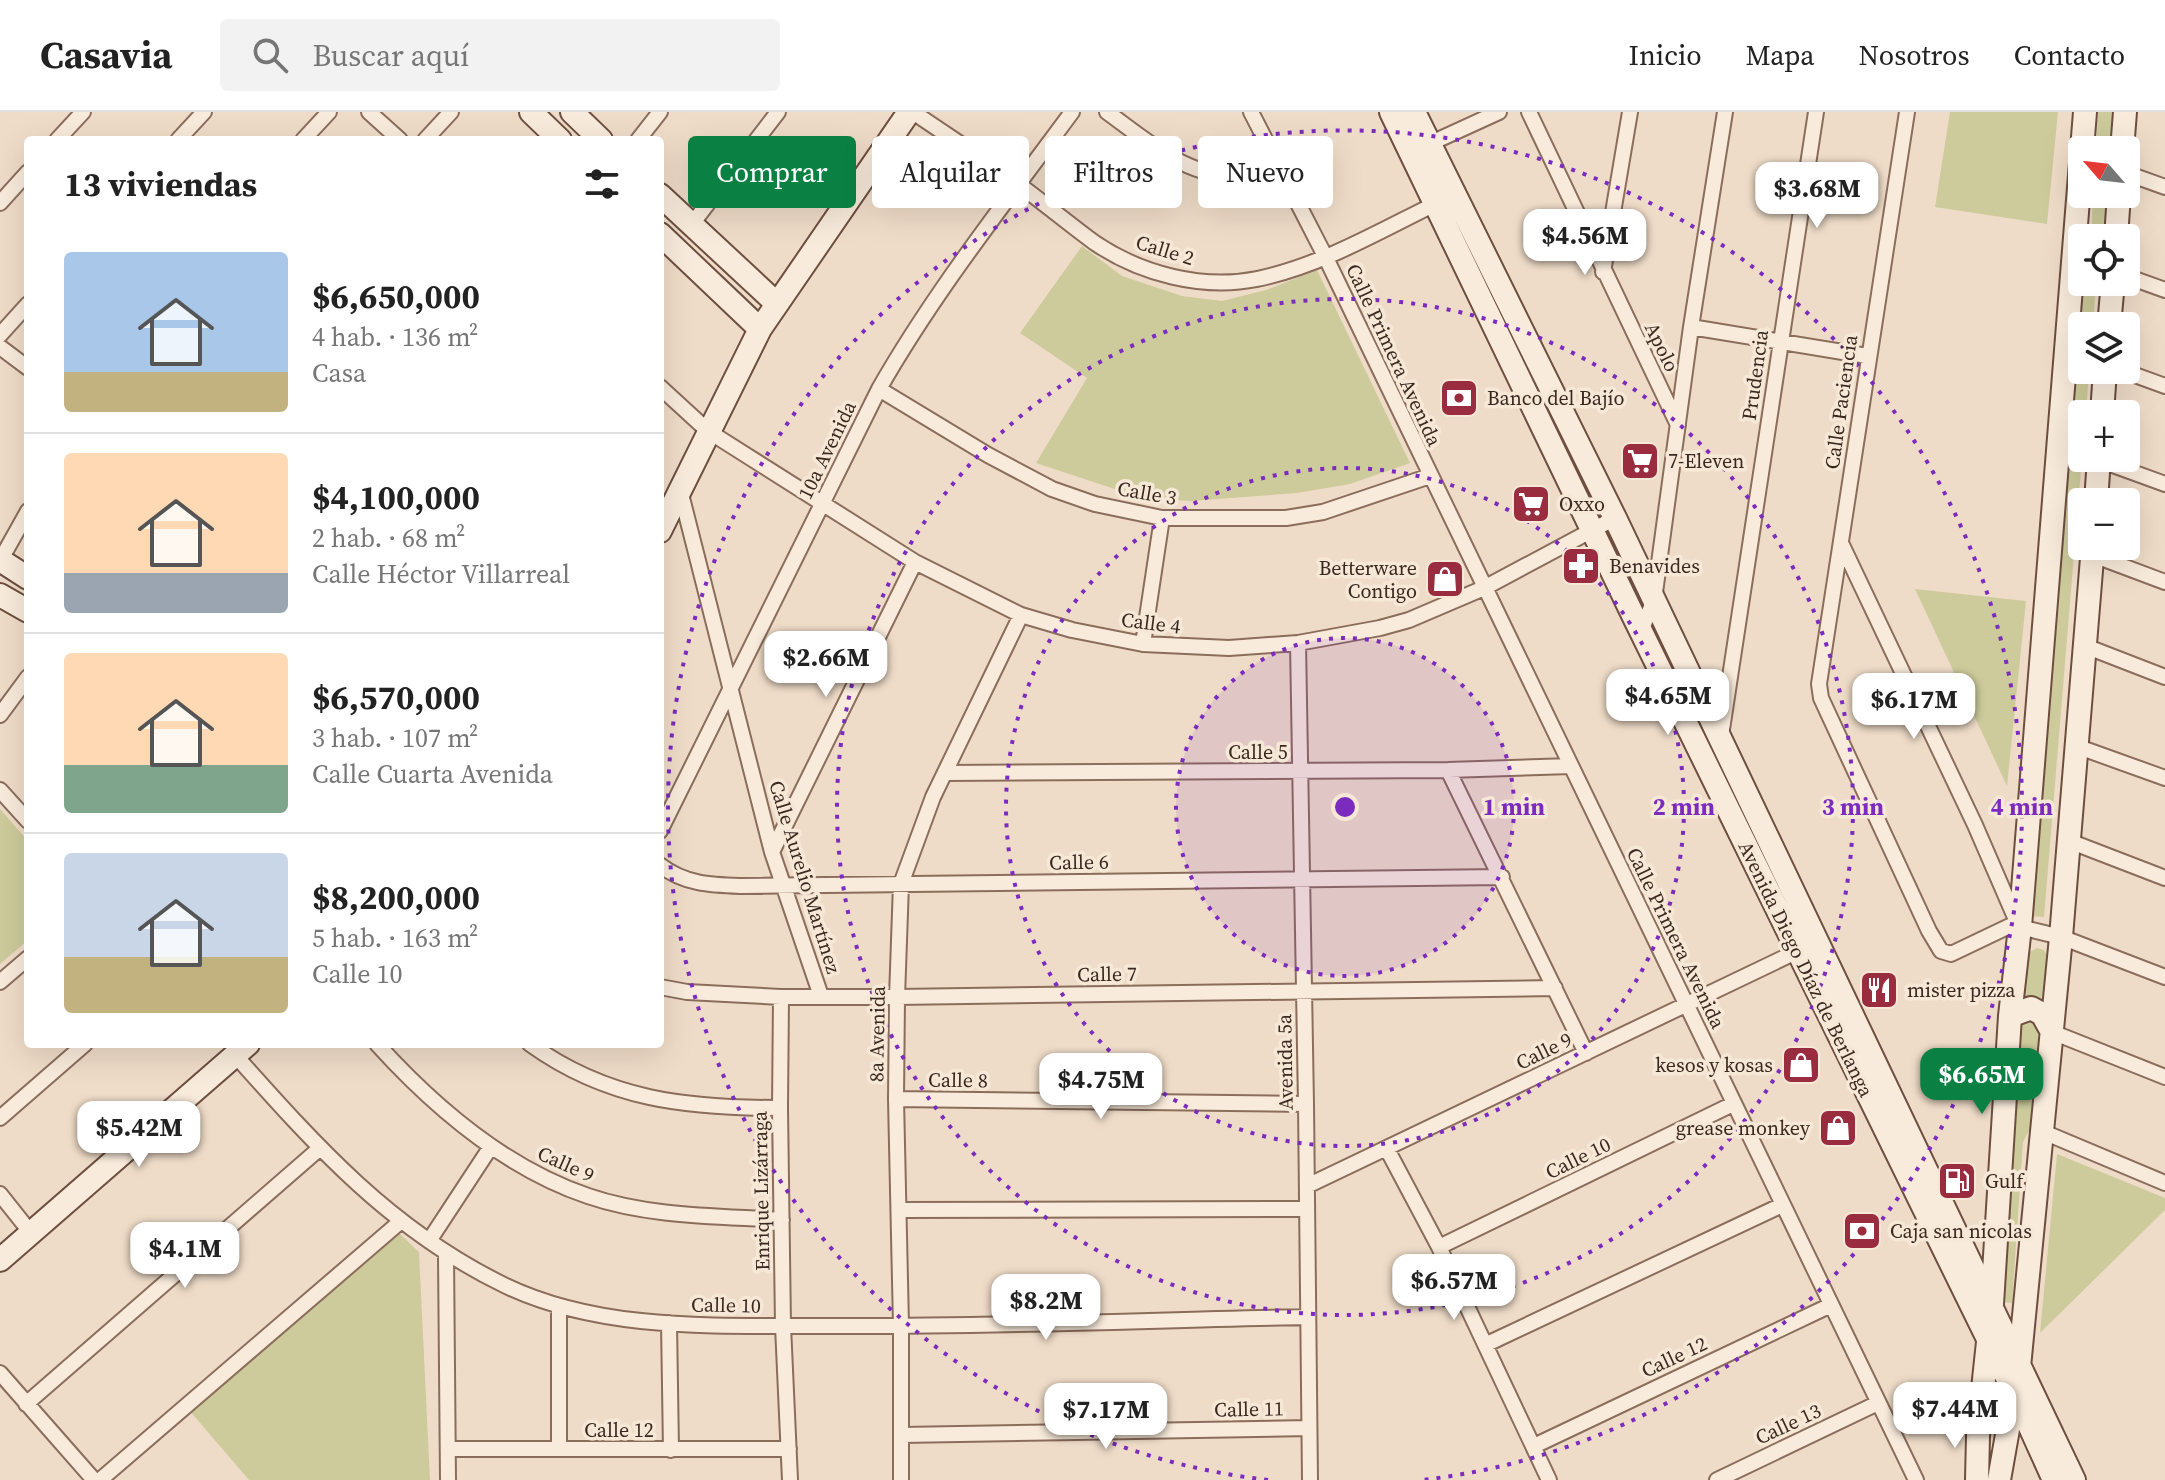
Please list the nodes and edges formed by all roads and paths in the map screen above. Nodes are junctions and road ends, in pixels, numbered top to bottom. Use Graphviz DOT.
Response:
graph roads {
  1 [pos="83,112"];
  2 [pos="204,112"];
  3 [pos="329,112"];
  4 [pos="369,112"];
  5 [pos="451,112"];
  6 [pos="531,112"];
  7 [pos="572,112"];
  8 [pos="660,112"];
  9 [pos="778,112"];
  10 [pos="911,112"];
  11 [pos="1072,112"];
  12 [pos="1107,112"];
  13 [pos="1251,112"];
  14 [pos="1391,112"];
  15 [pos="1414,112"];
  16 [pos="1499,112"];
  17 [pos="1529,112"];
  18 [pos="1630,112"];
  19 [pos="1725,112"];
  20 [pos="1816,112"];
  21 [pos="1907,112"];
  22 [pos="2085,112"];
  23 [pos="2125,112"];
  24 [pos="61,136"];
  25 [pos="182,136"];
  26 [pos="307,136"];
  27 [pos="396,136"];
  28 [pos="429,136"];
  29 [pos="556,136"];
  30 [pos="597,136"];
  31 [pos="641,136"];
  32 [pos="947,136"];
  33 [pos="1264,136"];
  34 [pos="2123,136"];
  35 [pos="1429,144"];
  36 [pos="1198,169"];
  37 [pos="1029,170"];
  38 [pos="24,176"];
  39 [pos="2140,178"];
  40 [pos="2165,187"];
  41 [pos="1029,192"];
  42 [pos="664,199"];
  43 [pos="0,203"];
  44 [pos="1435,204"];
  45 [pos="1002,208"];
  46 [pos="1300,208"];
  47 [pos="692,224"];
  48 [pos="2080,224"];
  49 [pos="664,238"];
  50 [pos="1326,258"];
  51 [pos="1603,272"];
  52 [pos="2140,281"];
  53 [pos="2165,290"];
  54 [pos="2075,296"];
  55 [pos="776,303"];
  56 [pos="24,308"];
  57 [pos="1691,327"];
  58 [pos="760,329"];
  59 [pos="0,335"];
  60 [pos="1780,342"];
  61 [pos="0,347"];
  62 [pos="1867,356"];
  63 [pos="24,365"];
  64 [pos="2140,377"];
  65 [pos="2165,386"];
  66 [pos="879,389"];
  67 [pos="664,391"];
  68 [pos="1678,425"];
  69 [pos="708,431"];
  70 [pos="2133,472"];
  71 [pos="1430,476"];
  72 [pos="2165,484"];
  73 [pos="680,490"];
  74 [pos="822,505"];
  75 [pos="24,518"];
  76 [pos="1162,518"];
  77 [pos="1615,518"];
  78 [pos="664,523"];
  79 [pos="1593,532"];
  80 [pos="1842,545"];
  81 [pos="2092,560"];
  82 [pos="2116,560"];
  83 [pos="0,561"];
  84 [pos="915,562"];
  85 [pos="24,576"];
  86 [pos="2165,582"];
  87 [pos="1484,588"];
  88 [pos="0,595"];
  89 [pos="1654,600"];
  90 [pos="24,609"];
  91 [pos="1021,615"];
  92 [pos="1641,631"];
  93 [pos="1298,643"];
  94 [pos="1143,644"];
  95 [pos="2085,646"];
  96 [pos="2165,677"];
  97 [pos="24,682"];
  98 [pos="731,689"];
  99 [pos="0,715"];
  100 [pos="1720,739"];
  101 [pos="2076,746"];
  102 [pos="1571,766"];
  103 [pos="1448,770"];
  104 [pos="1300,772"];
  105 [pos="945,773"];
  106 [pos="2165,778"];
  107 [pos="0,790"];
  108 [pos="24,817"];
  109 [pos="664,823"];
  110 [pos="2069,841"];
  111 [pos="772,852"];
  112 [pos="664,867"];
  113 [pos="1502,877"];
  114 [pos="2165,878"];
  115 [pos="1303,880"];
  116 [pos="901,884"];
  117 [pos="782,886"];
  118 [pos="2019,924"];
  119 [pos="2061,937"];
  120 [pos="1798,951"];
  121 [pos="24,961"];
  122 [pos="2165,977"];
  123 [pos="0,982"];
  124 [pos="664,988"];
  125 [pos="1555,988"];
  126 [pos="1303,992"];
  127 [pos="821,996"];
  128 [pos="781,997"];
  129 [pos="897,997"];
  130 [pos="1687,1005"];
  131 [pos="2010,1016"];
  132 [pos="2052,1032"];
  133 [pos="80,1048"];
  134 [pos="381,1048"];
  135 [pos="537,1048"];
  136 [pos="242,1049"];
  137 [pos="1586,1053"];
  138 [pos="2165,1077"];
  139 [pos="896,1099"];
  140 [pos="1306,1104"];
  141 [pos="1733,1104"];
  142 [pos="780,1108"];
  143 [pos="0,1118"];
  144 [pos="2041,1131"];
  145 [pos="490,1148"];
  146 [pos="319,1149"];
  147 [pos="1387,1149"];
  148 [pos="2165,1183"];
  149 [pos="1307,1186"];
  150 [pos="0,1194"];
  151 [pos="1782,1205"];
  152 [pos="1307,1209"];
  153 [pos="899,1210"];
  154 [pos="782,1220"];
  155 [pos="400,1222"];
  156 [pos="31,1233"];
  157 [pos="429,1241"];
  158 [pos="1439,1247"];
  159 [pos="446,1255"];
  160 [pos="0,1260"];
  161 [pos="1831,1305"];
  162 [pos="559,1307"];
  163 [pos="1992,1308"];
  164 [pos="1308,1317"];
  165 [pos="669,1323"];
  166 [pos="783,1326"];
  167 [pos="901,1326"];
  168 [pos="1988,1340"];
  169 [pos="1487,1344"];
  170 [pos="2019,1367"];
  171 [pos="0,1373"];
  172 [pos="2015,1394"];
  173 [pos="1878,1403"];
  174 [pos="26,1404"];
  175 [pos="1309,1428"];
  176 [pos="901,1435"];
  177 [pos="1534,1446"];
  178 [pos="448,1449"];
  179 [pos="559,1449"];
  180 [pos="789,1449"];
  181 [pos="671,1450"];
  182 [pos="1988,1479"];
  183 [pos="94,1480"];
  184 [pos="100,1480"];
  185 [pos="448,1480"];
  186 [pos="790,1480"];
  187 [pos="901,1480"];
  188 [pos="1310,1480"];
  189 [pos="1549,1480"];
  190 [pos="1717,1480"];
  191 [pos="1916,1480"];
  192 [pos="2054,1480"];
  193 [pos="2074,1480"];
  1 -- 24 [label="street"];
  2 -- 25 [label="street"];
  3 -- 26 [label="street"];
  4 -- 27 [label="street"];
  5 -- 28 [label="street"];
  6 -- 29 [label="street"];
  7 -- 30 [label="street"];
  8 -- 31 [label="street"];
  9 -- 47 [label="street"];
  10 -- 32 [label="street, Calle 2"];
  10 -- 55 [label="street"];
  11 -- 37 [label="street, 10a Avenida"];
  12 -- 36 [label="street"];
  13 -- 33 [label="street, Calle Primera Avenida"];
  14 -- 44 [label="street, Avenida Diego Díaz de Berlanga"];
  15 -- 35 [label="street, Avenida Diego Díaz de Berlanga"];
  16 -- 35 [label="street"];
  17 -- 51 [label="street, Apolo"];
  18 -- 51 [label="street"];
  19 -- 57 [label="street"];
  20 -- 60 [label="street, Prudencia"];
  21 -- 62 [label="street, Calle Paciencia"];
  22 -- 48 [label="street"];
  23 -- 34 [label="street"];
  35 -- 77 [label="street, Avenida Diego Díaz de Berlanga"];
  38 -- 43 [label="street"];
  39 -- 40 [label="street"];
  41 -- 50 [label="street, Calle 2"];
  42 -- 47 [label="street"];
  44 -- 50 [label="street, Calle 2"];
  44 -- 79 [label="street, Avenida Diego Díaz de Berlanga"];
  45 -- 66 [label="street, 10a Avenida"];
  46 -- 50 [label="street, Calle Primera Avenida"];
  47 -- 55 [label="street"];
  49 -- 58 [label="street"];
  50 -- 71 [label="street, Calle Primera Avenida"];
  51 -- 68 [label="street, Apolo"];
  52 -- 53 [label="street"];
  54 -- 118 [label="street"];
  55 -- 58 [label="street"];
  56 -- 59 [label="street"];
  57 -- 60 [label="street, Apolo"];
  57 -- 68 [label="street"];
  58 -- 69 [label="street"];
  60 -- 62 [label="street, Apolo"];
  60 -- 100 [label="street, Prudencia"];
  61 -- 63 [label="street"];
  62 -- 80 [label="street, Calle Paciencia"];
  64 -- 65 [label="street"];
  66 -- 74 [label="street, 10a Avenida"];
  66 -- 76 [label="street, Calle 3"];
  67 -- 69 [label="street, Calle 4"];
  68 -- 89 [label="street"];
  69 -- 73 [label="street"];
  69 -- 74 [label="street, Calle 4"];
  70 -- 72 [label="street"];
  71 -- 76 [label="street, Calle 3"];
  71 -- 87 [label="street, Calle Primera Avenida"];
  73 -- 78 [label="street"];
  73 -- 98 [label="street, Calle Aurelio Martínez"];
  74 -- 84 [label="street, Calle 4"];
  74 -- 98 [label="street, 10a Avenida"];
  75 -- 83 [label="street"];
  76 -- 94 [label="street"];
  77 -- 79 [label="street, Calle 4"];
  77 -- 89 [label="street, Avenida Diego Díaz de Berlanga"];
  79 -- 87 [label="street, Calle 4"];
  79 -- 92 [label="street, Avenida Diego Díaz de Berlanga"];
  80 -- 118 [label="street"];
  80 -- 118 [label="street, Calle Paciencia"];
  81 -- 95 [label="street"];
  82 -- 86 [label="street"];
  83 -- 85 [label="street"];
  84 -- 91 [label="street, Calle 4"];
  84 -- 111 [label="street"];
  87 -- 93 [label="street, Calle 4"];
  87 -- 102 [label="street, Calle Primera Avenida"];
  88 -- 90 [label="street"];
  89 -- 92 [label="street"];
  89 -- 100 [label="street, Avenida Diego Díaz de Berlanga"];
  91 -- 94 [label="street, Calle 4"];
  91 -- 105 [label="street, 8a Avenida"];
  92 -- 120 [label="street, Avenida Diego Díaz de Berlanga"];
  93 -- 94 [label="street, Calle 4"];
  93 -- 104 [label="street, Avenida 5a"];
  95 -- 96 [label="street"];
  95 -- 101 [label="street"];
  97 -- 99 [label="street"];
  98 -- 109 [label="street, 10a Avenida"];
  98 -- 111 [label="street, Calle Aurelio Martínez"];
  100 -- 163 [label="street, Avenida Diego Díaz de Berlanga"];
  101 -- 106 [label="street"];
  101 -- 110 [label="street"];
  102 -- 103 [label="street, Calle 5"];
  102 -- 130 [label="street, Calle Primera Avenida"];
  103 -- 104 [label="street, Calle 5"];
  103 -- 113 [label="street"];
  104 -- 105 [label="street, Calle 5"];
  104 -- 115 [label="street, Avenida 5a"];
  105 -- 116 [label="street, 8a Avenida"];
  107 -- 108 [label="street"];
  110 -- 114 [label="street"];
  110 -- 119 [label="street"];
  111 -- 117 [label="street, Calle Aurelio Martínez"];
  112 -- 117 [label="street, Calle 6"];
  113 -- 115 [label="street, Calle 6"];
  113 -- 125 [label="street"];
  115 -- 116 [label="street, Calle 6"];
  115 -- 126 [label="street, Avenida 5a"];
  116 -- 117 [label="street, Calle 6"];
  116 -- 129 [label="street, 8a Avenida"];
  117 -- 127 [label="street, Calle Aurelio Martínez"];
  118 -- 119 [label="street"];
  118 -- 131 [label="street"];
  119 -- 122 [label="street"];
  119 -- 132 [label="street"];
  120 -- 130 [label="street, Calle 9"];
  120 -- 168 [label="street, Avenida Diego Díaz de Berlanga"];
  121 -- 123 [label="street"];
  124 -- 128 [label="street, Calle 7"];
  125 -- 126 [label="street, Calle 7"];
  125 -- 137 [label="street"];
  126 -- 129 [label="street, Calle 7"];
  126 -- 140 [label="street, Avenida 5a"];
  127 -- 128 [label="street, Calle 7"];
  127 -- 129 [label="street, Calle 7"];
  128 -- 142 [label="street, Enrique Lizárraga"];
  129 -- 139 [label="street, 8a Avenida"];
  130 -- 137 [label="street, Calle 9"];
  130 -- 141 [label="street, Calle Primera Avenida"];
  131 -- 132 [label="street"];
  131 -- 163 [label="street"];
  132 -- 138 [label="street"];
  132 -- 144 [label="street"];
  133 -- 143 [label="street"];
  134 -- 145 [label="street, Calle 9"];
  135 -- 142 [label="street"];
  136 -- 146 [label="street, Calle 10"];
  136 -- 156 [label="street"];
  137 -- 147 [label="street, Calle 9"];
  139 -- 140 [label="street, Calle 8"];
  139 -- 153 [label="street, 8a Avenida"];
  140 -- 149 [label="street, Avenida 5a"];
  141 -- 151 [label="street, Calle Primera Avenida"];
  141 -- 158 [label="street, Calle 10"];
  142 -- 154 [label="street, Enrique Lizárraga"];
  144 -- 148 [label="street"];
  144 -- 170 [label="street"];
  145 -- 154 [label="street, Calle 9"];
  145 -- 157 [label="street"];
  146 -- 155 [label="street, Calle 10"];
  146 -- 174 [label="street"];
  147 -- 149 [label="street, Calle 9"];
  147 -- 158 [label="street"];
  149 -- 152 [label="street, Avenida 5a"];
  150 -- 156 [label="street"];
  151 -- 161 [label="street, Calle Primera Avenida"];
  151 -- 169 [label="street"];
  152 -- 153 [label="street"];
  152 -- 164 [label="street, Avenida 5a"];
  153 -- 167 [label="street, 8a Avenida"];
  154 -- 166 [label="street, Enrique Lizárraga"];
  155 -- 157 [label="street, Calle 10"];
  155 -- 184 [label="street"];
  156 -- 160 [label="street"];
  157 -- 159 [label="street, Calle 10"];
  158 -- 169 [label="street"];
  159 -- 162 [label="street, Calle 10"];
  159 -- 178 [label="street"];
  161 -- 173 [label="street, Calle Primera Avenida"];
  161 -- 177 [label="street, Calle 12"];
  162 -- 165 [label="street, Calle 10"];
  162 -- 179 [label="street"];
  163 -- 168 [label="street"];
  163 -- 170 [label="street, Avenida Diego Díaz de Berlanga"];
  164 -- 167 [label="street, Calle 10"];
  164 -- 175 [label="street, Avenida 5a"];
  165 -- 166 [label="street, Calle 10"];
  165 -- 181 [label="street"];
  166 -- 167 [label="street, Calle 10"];
  166 -- 180 [label="street, Enrique Lizárraga"];
  167 -- 176 [label="street, 8a Avenida"];
  168 -- 172 [label="street, Avenida Diego Díaz de Berlanga"];
  168 -- 182 [label="street"];
  169 -- 177 [label="street"];
  170 -- 172 [label="street"];
  170 -- 193 [label="street, Avenida Diego Díaz de Berlanga"];
  171 -- 174 [label="street"];
  172 -- 182 [label="street"];
  172 -- 192 [label="street, Avenida Diego Díaz de Berlanga"];
  173 -- 190 [label="street, Calle 13"];
  173 -- 191 [label="street, Calle Primera Avenida"];
  174 -- 183 [label="street"];
  175 -- 176 [label="street, Calle 11"];
  175 -- 188 [label="street, Avenida 5a"];
  176 -- 187 [label="street, 8a Avenida"];
  177 -- 189 [label="street"];
  178 -- 179 [label="street, Calle 12"];
  178 -- 185 [label="street"];
  179 -- 181 [label="street, Calle 12"];
  180 -- 181 [label="street, Calle 12"];
  180 -- 186 [label="street, Enrique Lizárraga"];
}
